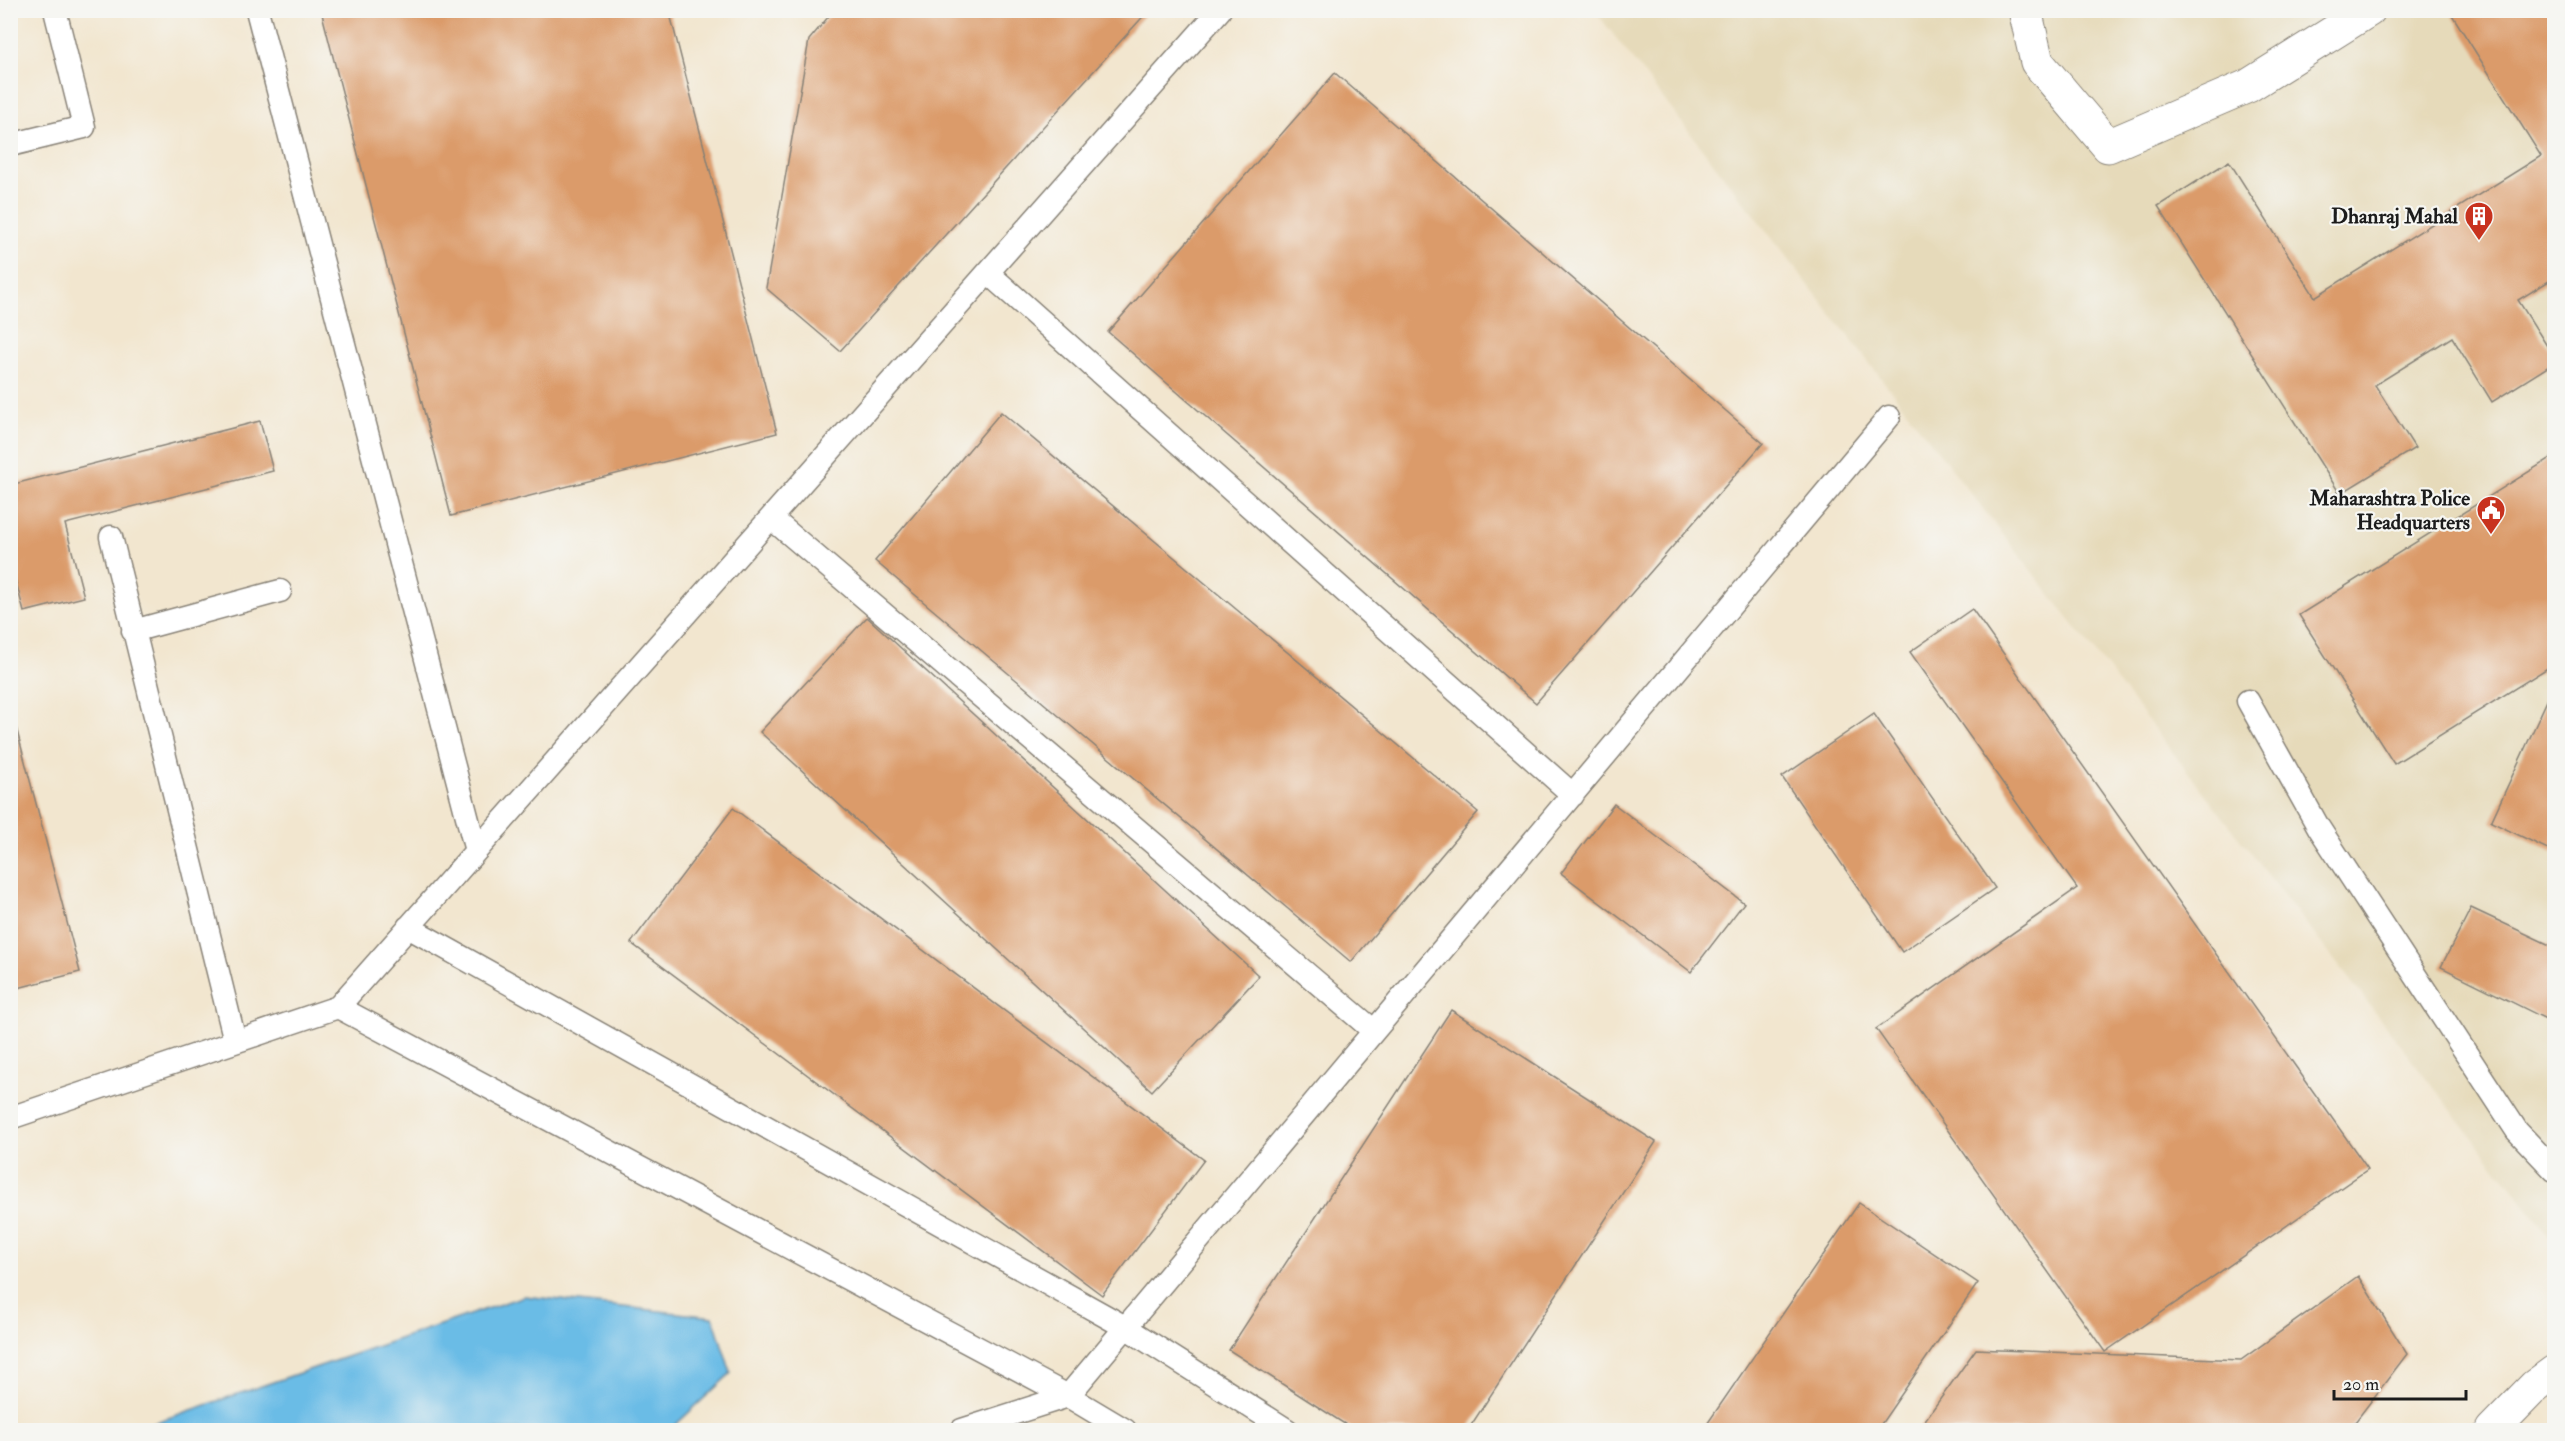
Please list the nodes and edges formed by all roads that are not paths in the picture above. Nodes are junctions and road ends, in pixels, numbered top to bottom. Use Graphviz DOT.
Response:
graph roads {
  1 [pos="55,10"];
  2 [pos="257,10"];
  3 [pos="1220,10"];
  4 [pos="2025,10"];
  5 [pos="2369,10"];
  6 [pos="10,145"];
  7 [pos="988,273"];
  8 [pos="1889,417"];
  9 [pos="771,518"];
  10 [pos="111,537"];
  11 [pos="280,591"];
  12 [pos="133,631"];
  13 [pos="2248,700"];
  14 [pos="1573,795"];
  15 [pos="476,851"];
  16 [pos="408,927"];
  17 [pos="338,1007"];
  18 [pos="1374,1031"];
  19 [pos="235,1041"];
  20 [pos="10,1118"];
  21 [pos="2554,1170"];
  22 [pos="1125,1327"];
  23 [pos="2554,1372"];
  24 [pos="1068,1396"];
  25 [pos="962,1431"];
  26 [pos="1125,1431"];
  27 [pos="1287,1431"];
  28 [pos="2492,1431"];
  1 -- 6 [label="lane"];
  2 -- 15 [label="lane"];
  3 -- 7 [label="lane"];
  4 -- 5 [label="street"];
  7 -- 9 [label="lane"];
  7 -- 14 [label="lane"];
  8 -- 14 [label="lane"];
  9 -- 15 [label="lane"];
  9 -- 18 [label="lane"];
  10 -- 12 [label="lane"];
  11 -- 12 [label="lane"];
  12 -- 19 [label="lane"];
  13 -- 21 [label="lane"];
  14 -- 18 [label="lane"];
  15 -- 16 [label="lane"];
  16 -- 17 [label="lane"];
  16 -- 22 [label="lane"];
  17 -- 19 [label="lane"];
  17 -- 24 [label="lane"];
  18 -- 22 [label="lane"];
  19 -- 20 [label="lane"];
  22 -- 24 [label="lane"];
  22 -- 27 [label="lane"];
  23 -- 28 [label="street"];
  24 -- 25 [label="lane"];
  24 -- 26 [label="lane"];
}
